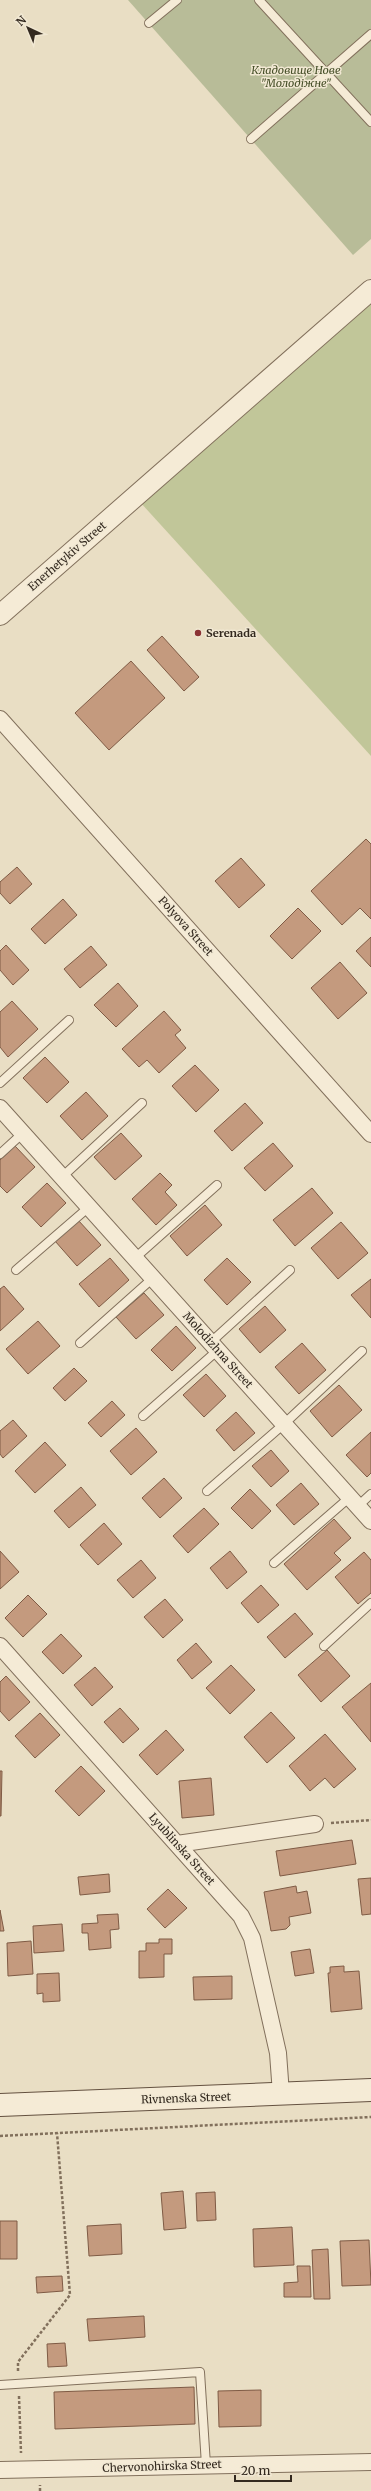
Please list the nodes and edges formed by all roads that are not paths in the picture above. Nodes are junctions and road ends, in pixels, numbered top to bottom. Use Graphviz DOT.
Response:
graph roads {
  1 [pos="177,0"];
  2 [pos="259,0"];
  3 [pos="149,23"];
  4 [pos="371,34"];
  5 [pos="326,73"];
  6 [pos="371,122"];
  7 [pos="251,139"];
  8 [pos="371,290"];
  9 [pos="0,615"];
  10 [pos="0,720"];
  11 [pos="69,1020"];
  12 [pos="0,1083"];
  13 [pos="142,1103"];
  14 [pos="0,1108"];
  15 [pos="23,1134"];
  16 [pos="371,1134"];
  17 [pos="0,1154"];
  18 [pos="62,1177"];
  19 [pos="217,1185"];
  20 [pos="89,1207"];
  21 [pos="135,1258"];
  22 [pos="16,1270"];
  23 [pos="290,1270"];
  24 [pos="153,1278"];
  25 [pos="80,1343"];
  26 [pos="214,1346"];
  27 [pos="362,1352"];
  28 [pos="143,1416"];
  29 [pos="284,1424"];
  30 [pos="207,1491"];
  31 [pos="371,1494"];
  32 [pos="354,1502"];
  33 [pos="371,1521"];
  34 [pos="274,1563"];
  35 [pos="371,1603"];
  36 [pos="0,1646"];
  37 [pos="324,1646"];
  38 [pos="315,1824"];
  39 [pos="177,1844"];
  40 [pos="371,2090"];
  41 [pos="281,2094"];
  42 [pos="0,2105"];
  43 [pos="0,2385"];
  44 [pos="371,2462"];
  45 [pos="206,2465"];
  46 [pos="0,2470"];
  1 -- 3 [label="lane"];
  2 -- 5 [label="lane"];
  4 -- 5 [label="lane"];
  5 -- 6 [label="lane"];
  5 -- 7 [label="lane"];
  8 -- 9 [label="street, Enerhetykiv Street"];
  10 -- 16 [label="street, Polyova Street"];
  11 -- 12 [label="lane"];
  13 -- 18 [label="lane"];
  14 -- 15 [label="street, Molodizhna Street"];
  15 -- 17 [label="lane"];
  15 -- 18 [label="street, Molodizhna Street"];
  18 -- 20 [label="street, Molodizhna Street"];
  19 -- 21 [label="lane"];
  20 -- 21 [label="street, Molodizhna Street"];
  20 -- 22 [label="lane"];
  21 -- 24 [label="street, Molodizhna Street"];
  23 -- 26 [label="lane"];
  24 -- 25 [label="lane"];
  24 -- 26 [label="street, Molodizhna Street"];
  26 -- 28 [label="lane"];
  26 -- 29 [label="street, Molodizhna Street"];
  27 -- 29 [label="lane"];
  29 -- 30 [label="lane"];
  29 -- 32 [label="street, Molodizhna Street"];
  31 -- 32 [label="lane"];
  32 -- 33 [label="street, Molodizhna Street"];
  32 -- 34 [label="lane"];
  35 -- 37 [label="lane"];
  36 -- 39 [label="street, Lyublinska Street"];
  38 -- 39 [label="street"];
  39 -- 41 [label="street, Lyublinska Street"];
  40 -- 41 [label="main road, Rivnenska Street"];
  41 -- 42 [label="main road, Rivnenska Street"];
  43 -- 45 [label="lane"];
  44 -- 45 [label="street, Chervonohirska Street"];
  45 -- 46 [label="street, Chervonohirska Street"];
}
